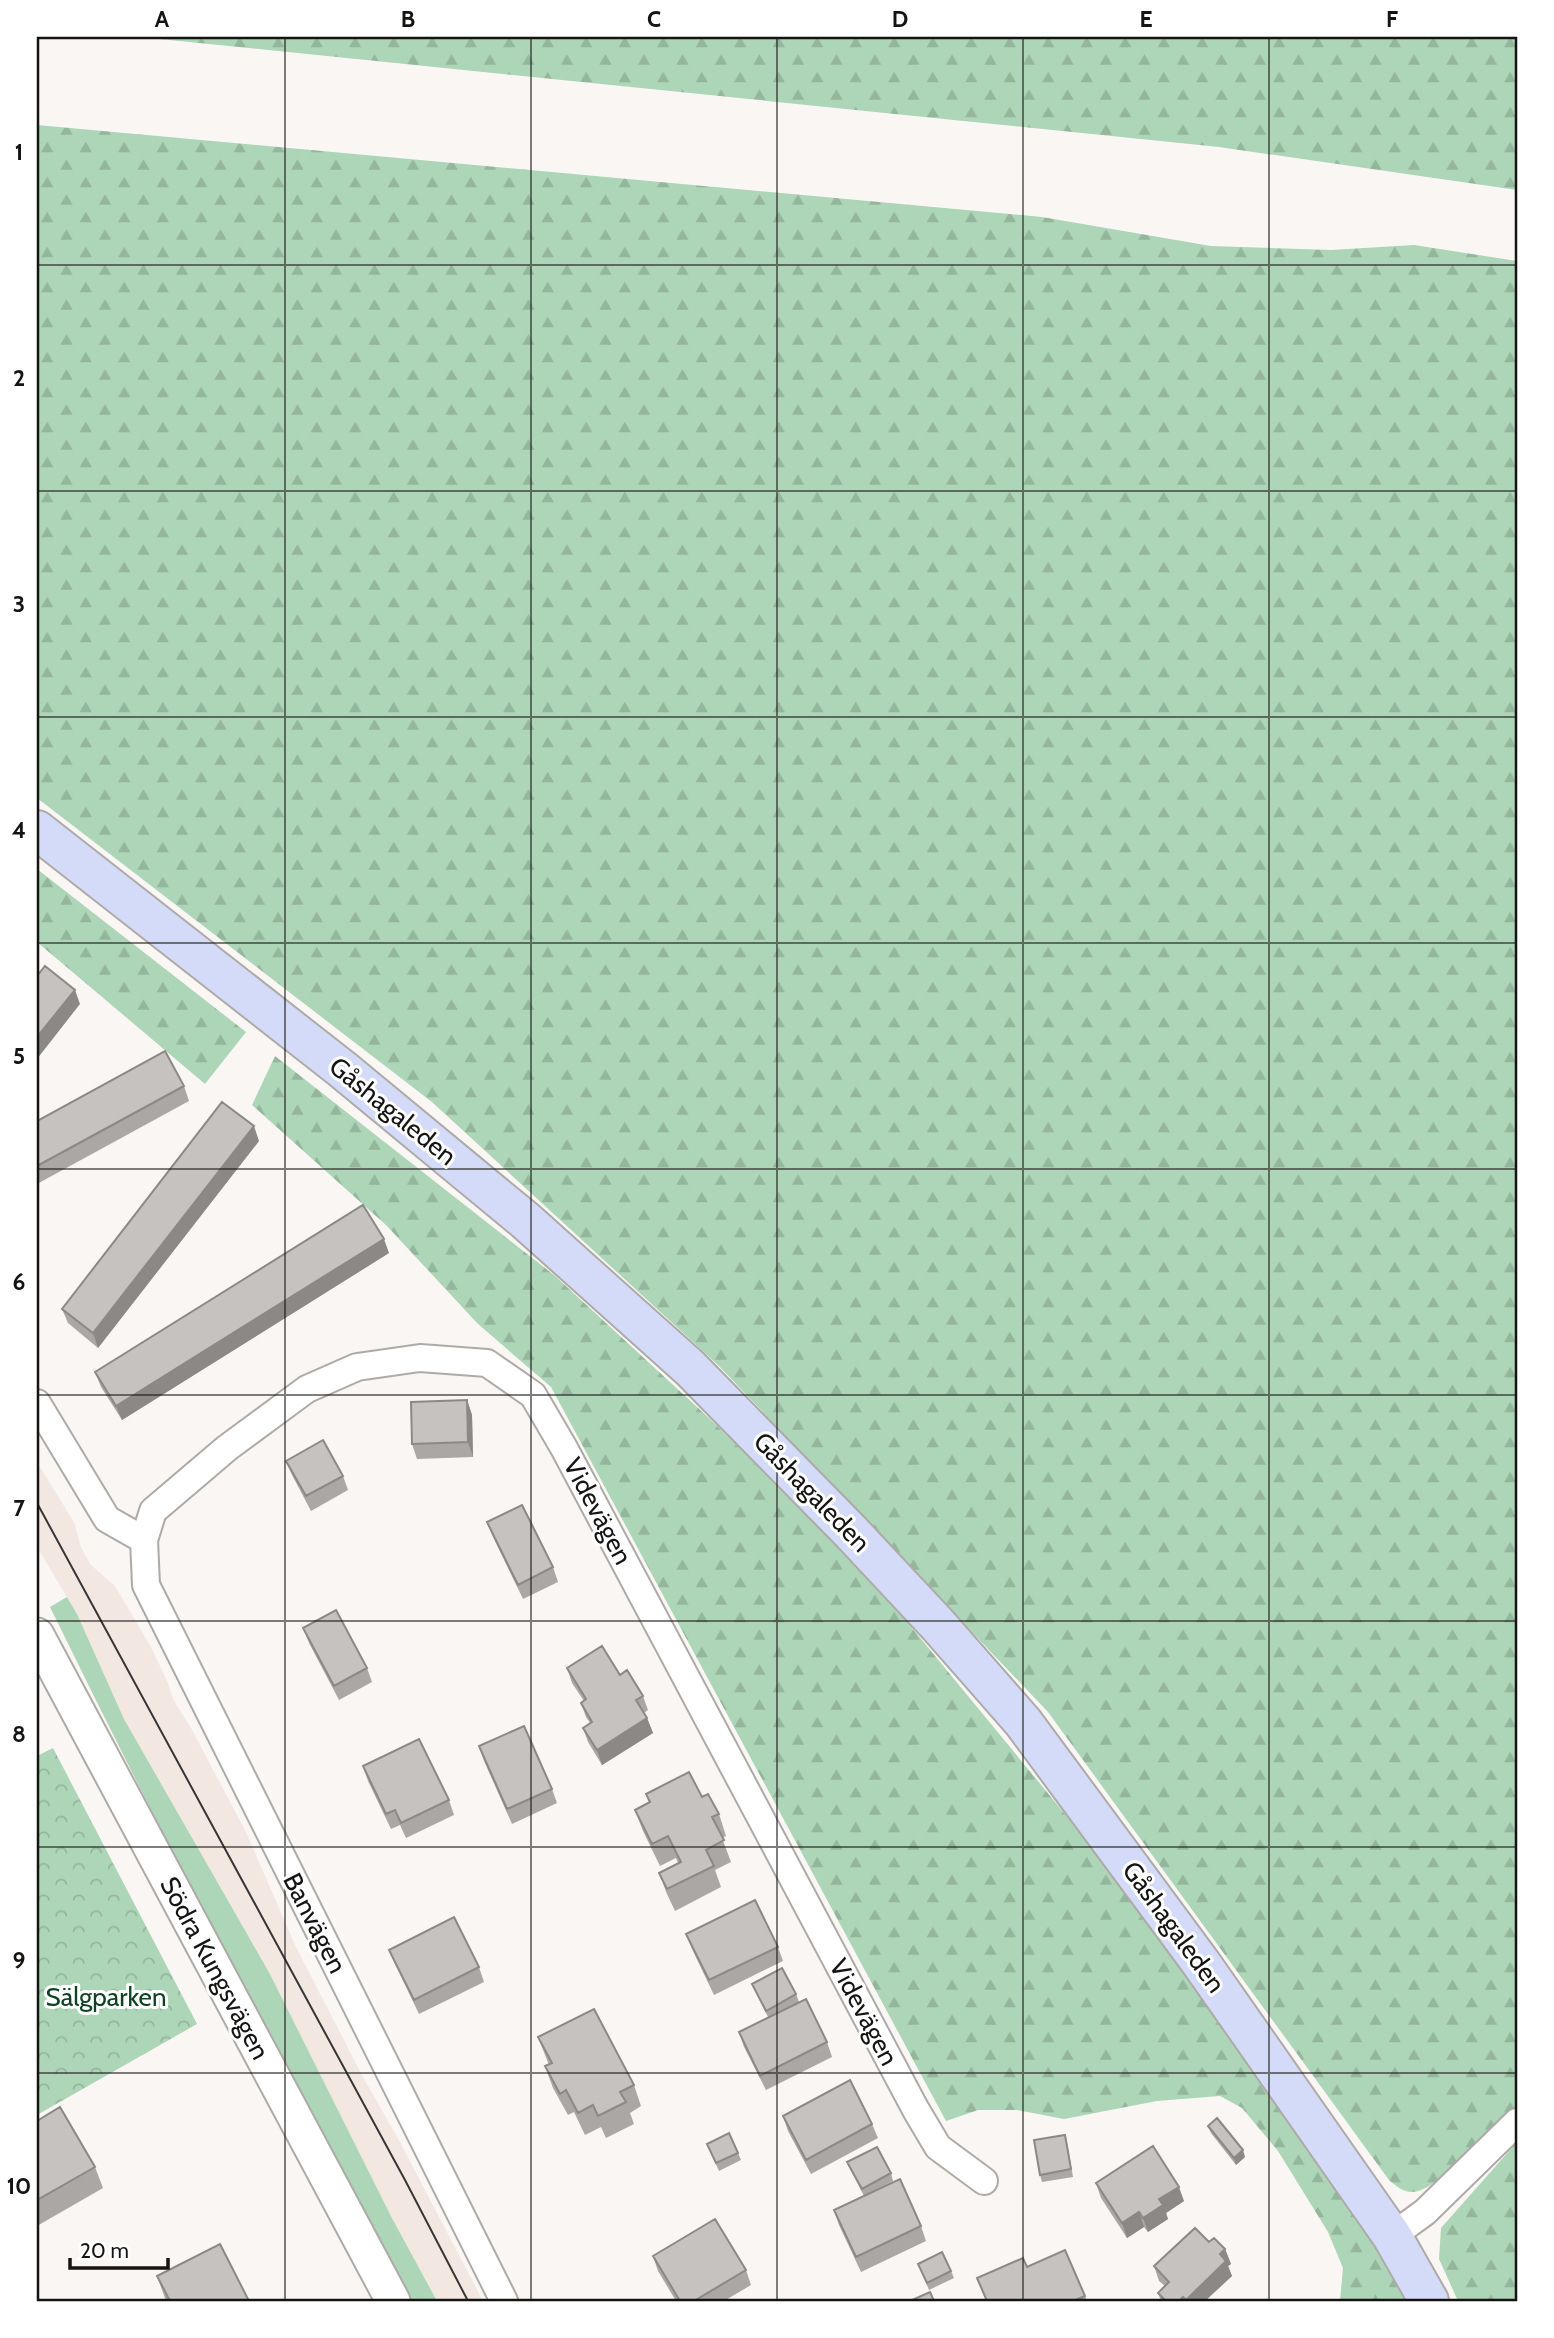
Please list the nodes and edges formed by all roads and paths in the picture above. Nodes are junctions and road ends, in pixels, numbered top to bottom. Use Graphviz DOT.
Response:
graph roads {
  1 [pos="37,830"];
  2 [pos="37,1403"];
  3 [pos="144,1540"];
  4 [pos="37,1635"];
  5 [pos="1517,2122"];
  6 [pos="984,2181"];
  7 [pos="1392,2236"];
  8 [pos="393,2301"];
  9 [pos="504,2301"];
  10 [pos="1429,2301"];
  1 -- 7 [label="main road, Gåshagaleden"];
  2 -- 3 [label="street"];
  3 -- 6 [label="street, Videvägen"];
  3 -- 9 [label="street, Banvägen"];
  4 -- 8 [label="street, Södra Kungsvägen"];
  5 -- 7 [label="street"];
  7 -- 10 [label="main road, Gåshagaleden"];
}
